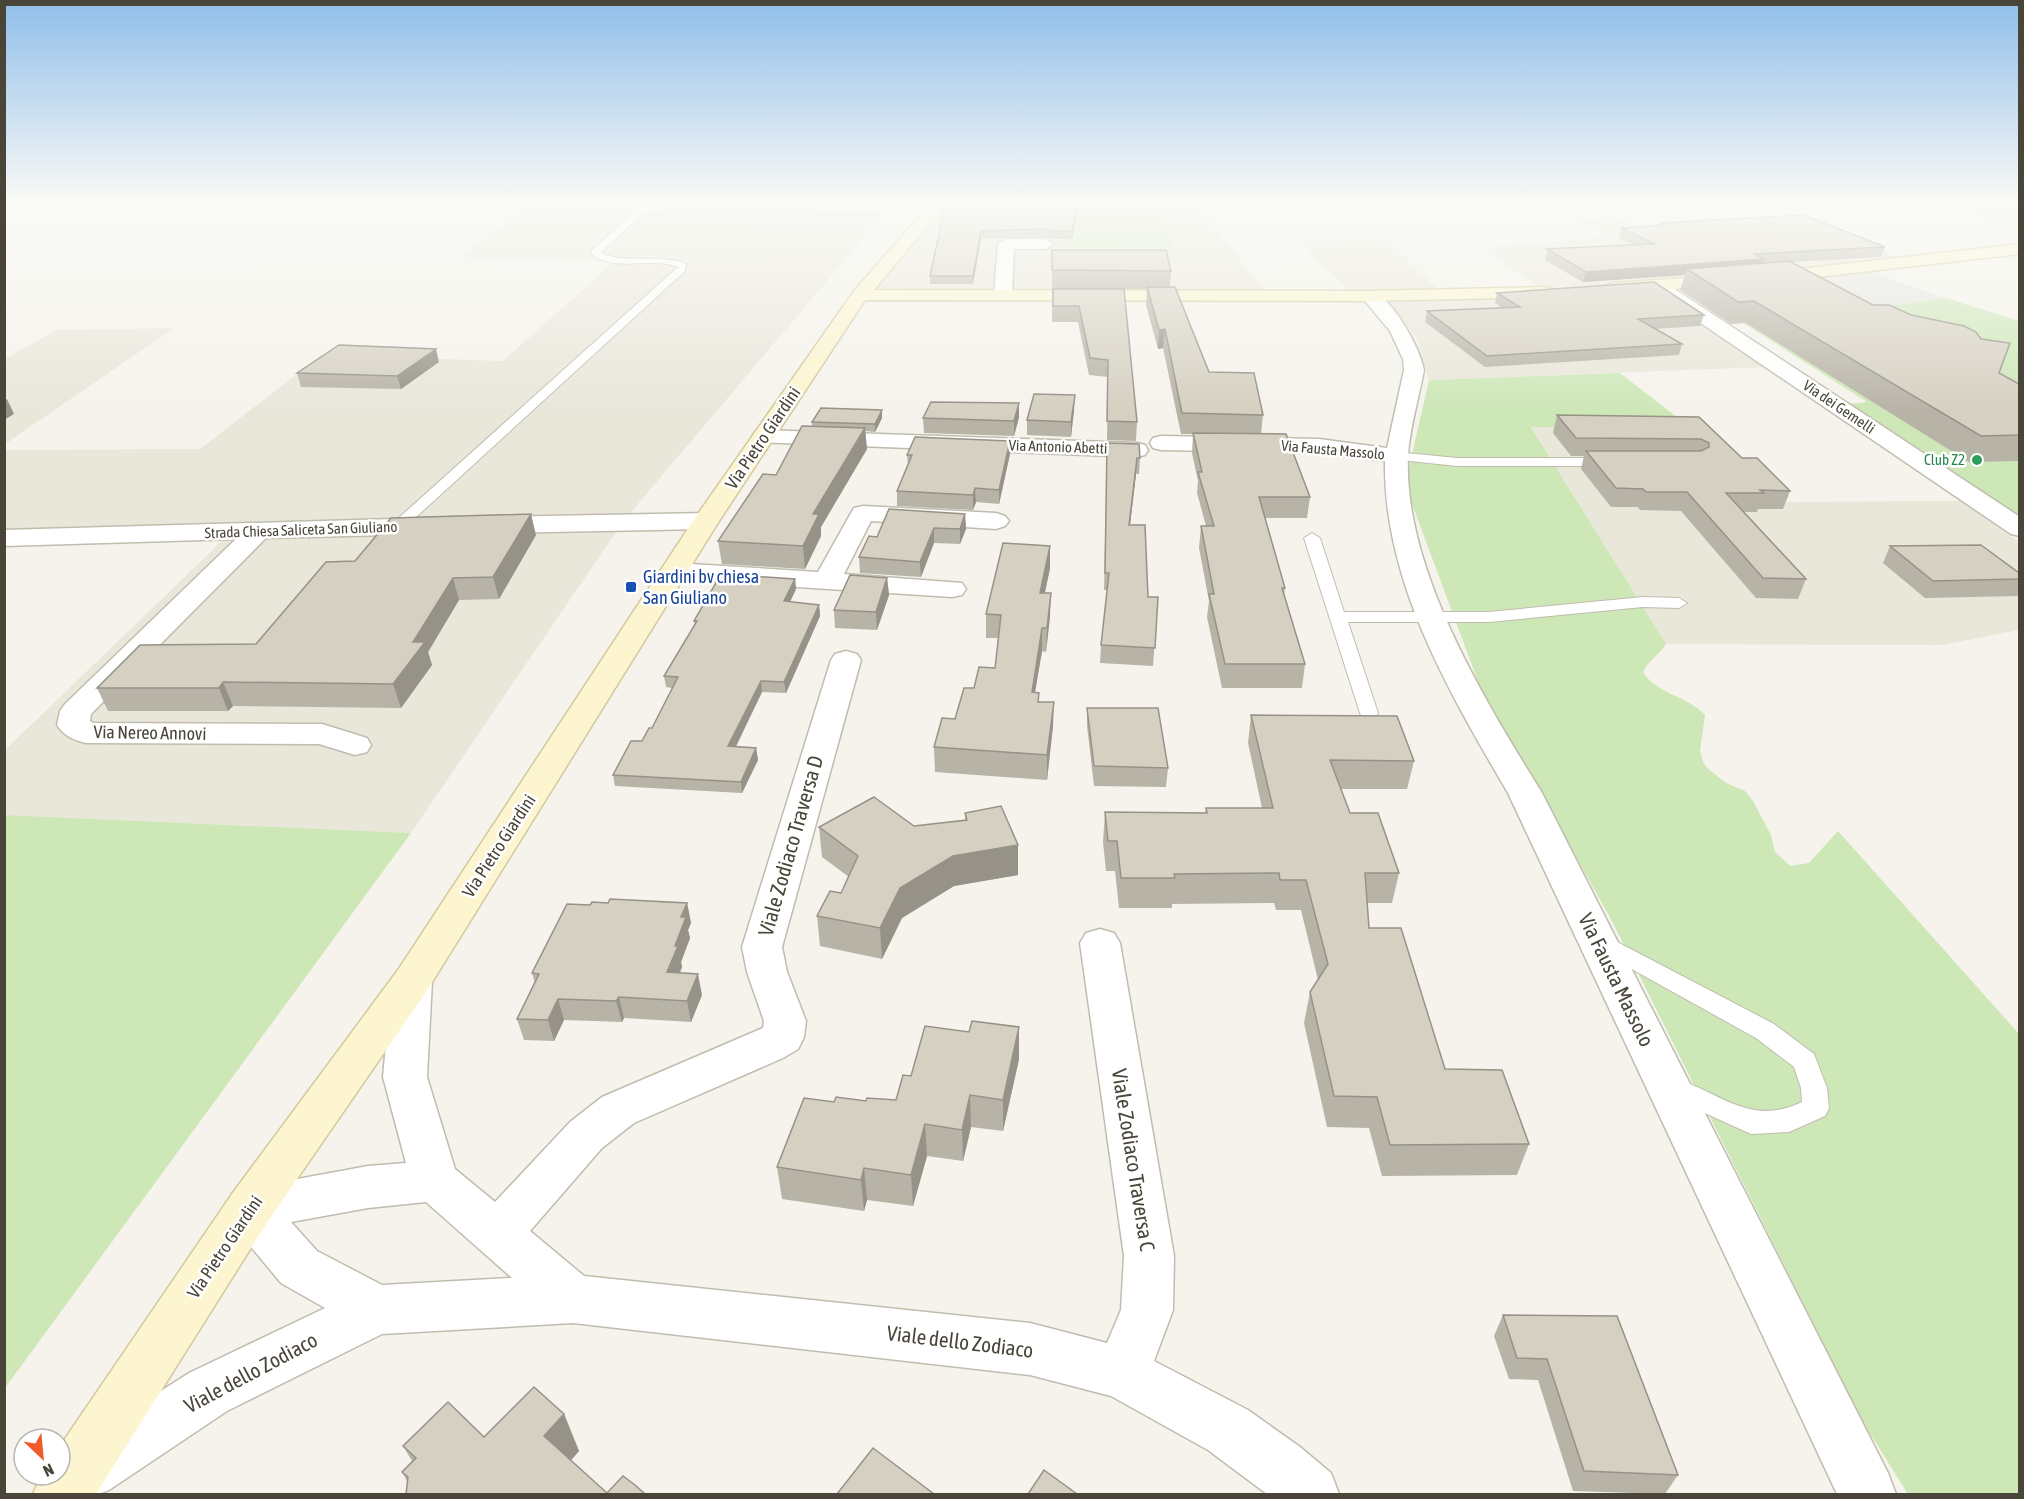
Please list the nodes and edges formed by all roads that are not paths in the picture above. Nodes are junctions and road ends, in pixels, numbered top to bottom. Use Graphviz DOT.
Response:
graph roads {
  1 [pos="679,272"];
  2 [pos="880,272"];
  3 [pos="1004,272"];
  4 [pos="1818,272"];
  5 [pos="1658,286"];
  6 [pos="1600,289"];
  7 [pos="1566,291"];
  8 [pos="860,295"];
  9 [pos="1003,296"];
  10 [pos="1370,296"];
  11 [pos="763,437"];
  12 [pos="1161,443"];
  13 [pos="1137,450"];
  14 [pos="1396,456"];
  15 [pos="1624,462"];
  16 [pos="706,521"];
  17 [pos="996,521"];
  18 [pos="397,527"];
  19 [pos="2019,529"];
  20 [pos="259,531"];
  21 [pos="4,538"];
  22 [pos="1312,538"];
  23 [pos="675,571"];
  24 [pos="827,581"];
  25 [pos="952,589"];
  26 [pos="1679,603"];
  27 [pos="1338,617"];
  28 [pos="1434,619"];
  29 [pos="846,660"];
  30 [pos="1369,713"];
  31 [pos="355,746"];
  32 [pos="1596,938"];
  33 [pos="1100,943"];
  34 [pos="412,981"];
  35 [pos="1666,1084"];
  36 [pos="435,1181"];
  37 [pos="249,1209"];
  38 [pos="496,1235"];
  39 [pos="573,1299"];
  40 [pos="377,1310"];
  41 [pos="1122,1373"];
  42 [pos="66,1489"];
  43 [pos="1310,1494"];
  44 [pos="1867,1494"];
  1 -- 18 [label="lane"];
  2 -- 8 [label="main road, Via Pietro Giardini"];
  3 -- 9 [label="street"];
  4 -- 5 [label="main road"];
  5 -- 6 [label="main road"];
  5 -- 19 [label="street, Via dei Gemelli"];
  7 -- 10 [label="main road"];
  8 -- 9 [label="main road"];
  8 -- 11 [label="main road, Via Pietro Giardini"];
  9 -- 10 [label="main road"];
  10 -- 14 [label="street, Via Fausta Massolo"];
  11 -- 13 [label="street, Via Antonio Abetti"];
  11 -- 16 [label="main road, Via Pietro Giardini"];
  12 -- 14 [label="street, Via Fausta Massolo"];
  14 -- 15 [label="lane"];
  14 -- 28 [label="street, Via Fausta Massolo"];
  16 -- 18 [label="street, Strada Chiesa Saliceta San Giuliano"];
  16 -- 23 [label="main road, Via Pietro Giardini"];
  17 -- 24 [label="street"];
  18 -- 20 [label="street, Strada Chiesa Saliceta San Giuliano"];
  20 -- 21 [label="street, Strada Chiesa Saliceta San Giuliano"];
  20 -- 31 [label="street, Via Nereo Annovi"];
  22 -- 27 [label="lane"];
  23 -- 24 [label="street"];
  23 -- 34 [label="main road, Via Pietro Giardini"];
  24 -- 25 [label="street"];
  26 -- 28 [label="lane"];
  27 -- 28 [label="lane"];
  27 -- 30 [label="lane"];
  28 -- 32 [label="street, Via Fausta Massolo"];
  29 -- 38 [label="street, Viale Zodiaco Traversa D"];
  32 -- 35 [label="street, Via Fausta Massolo"];
  32 -- 35 [label="lane"];
  33 -- 41 [label="street, Viale Zodiaco Traversa C"];
  34 -- 36 [label="street"];
  34 -- 37 [label="main road, Via Pietro Giardini"];
  35 -- 44 [label="street, Via Fausta Massolo"];
  36 -- 37 [label="street"];
  36 -- 38 [label="street"];
  37 -- 40 [label="street"];
  37 -- 42 [label="main road, Via Pietro Giardini"];
  38 -- 39 [label="street"];
  39 -- 40 [label="street, Viale dello Zodiaco"];
  39 -- 41 [label="street, Viale dello Zodiaco"];
  40 -- 42 [label="street, Viale dello Zodiaco"];
  41 -- 43 [label="street, Viale dello Zodiaco"];
}
